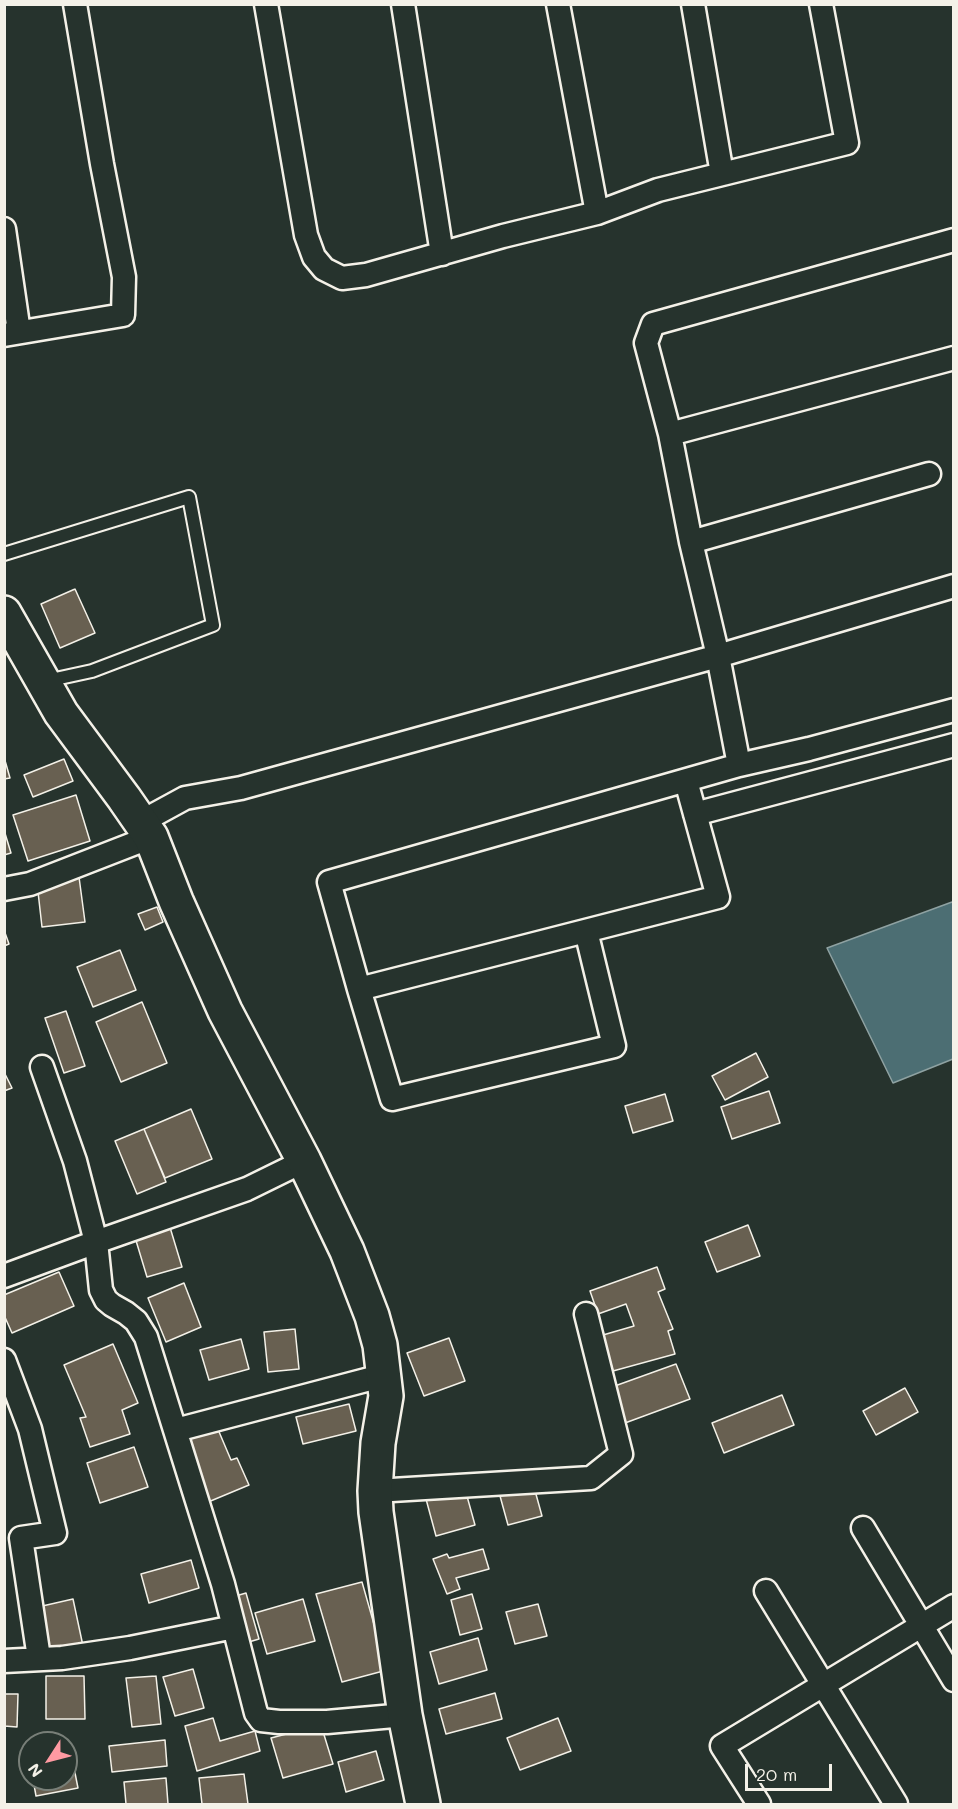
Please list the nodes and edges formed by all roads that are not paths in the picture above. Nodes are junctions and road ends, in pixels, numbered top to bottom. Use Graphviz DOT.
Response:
graph roads {
  1 [pos="75,4"];
  2 [pos="266,4"];
  3 [pos="403,4"];
  4 [pos="558,4"];
  5 [pos="693,4"];
  6 [pos="821,4"];
  7 [pos="722,174"];
  8 [pos="597,213"];
  9 [pos="4,230"];
  10 [pos="954,240"];
  11 [pos="442,254"];
  12 [pos="12,334"];
  13 [pos="954,358"];
  14 [pos="670,434"];
  15 [pos="928,474"];
  16 [pos="691,542"];
  17 [pos="4,554"];
  18 [pos="954,586"];
  19 [pos="4,613"];
  20 [pos="718,656"];
  21 [pos="43,682"];
  22 [pos="954,710"];
  23 [pos="954,745"];
  24 [pos="739,765"];
  25 [pos="686,781"];
  26 [pos="695,814"];
  27 [pos="146,830"];
  28 [pos="4,889"];
  29 [pos="586,931"];
  30 [pos="359,989"];
  31 [pos="42,1067"];
  32 [pos="304,1161"];
  33 [pos="96,1242"];
  34 [pos="4,1276"];
  35 [pos="585,1314"];
  36 [pos="4,1360"];
  37 [pos="385,1375"];
  38 [pos="176,1430"];
  39 [pos="375,1491"];
  40 [pos="862,1528"];
  41 [pos="766,1591"];
  42 [pos="954,1606"];
  43 [pos="921,1626"];
  44 [pos="234,1627"];
  45 [pos="39,1658"];
  46 [pos="4,1661"];
  47 [pos="954,1680"];
  48 [pos="823,1685"];
  49 [pos="405,1715"];
  50 [pos="423,1804"];
  51 [pos="759,1804"];
  52 [pos="896,1804"];
  1 -- 12 [label="street"];
  2 -- 11 [label="street"];
  3 -- 11 [label="street"];
  4 -- 8 [label="street"];
  5 -- 7 [label="street"];
  6 -- 7 [label="street"];
  7 -- 8 [label="street"];
  8 -- 11 [label="street"];
  9 -- 12 [label="street"];
  10 -- 14 [label="street"];
  13 -- 14 [label="street"];
  14 -- 16 [label="street"];
  15 -- 16 [label="street"];
  16 -- 20 [label="street"];
  17 -- 21 [label="lane"];
  18 -- 20 [label="street"];
  19 -- 21 [label="street"];
  20 -- 24 [label="street"];
  20 -- 27 [label="street"];
  21 -- 27 [label="street"];
  22 -- 24 [label="street"];
  23 -- 26 [label="street"];
  24 -- 25 [label="street"];
  25 -- 26 [label="street"];
  25 -- 30 [label="street"];
  26 -- 29 [label="street"];
  27 -- 28 [label="street"];
  27 -- 32 [label="street"];
  29 -- 30 [label="street"];
  29 -- 30 [label="street"];
  31 -- 33 [label="street"];
  32 -- 33 [label="street"];
  32 -- 37 [label="street"];
  33 -- 34 [label="street"];
  33 -- 38 [label="street"];
  35 -- 39 [label="street"];
  36 -- 45 [label="street"];
  37 -- 38 [label="street"];
  37 -- 39 [label="street"];
  38 -- 44 [label="street"];
  39 -- 49 [label="street"];
  40 -- 43 [label="street"];
  41 -- 48 [label="street"];
  42 -- 43 [label="street"];
  43 -- 47 [label="street"];
  43 -- 48 [label="street"];
  44 -- 45 [label="street"];
  44 -- 49 [label="street"];
  45 -- 46 [label="street"];
  48 -- 51 [label="street"];
  48 -- 52 [label="street"];
  49 -- 50 [label="street"];
}
